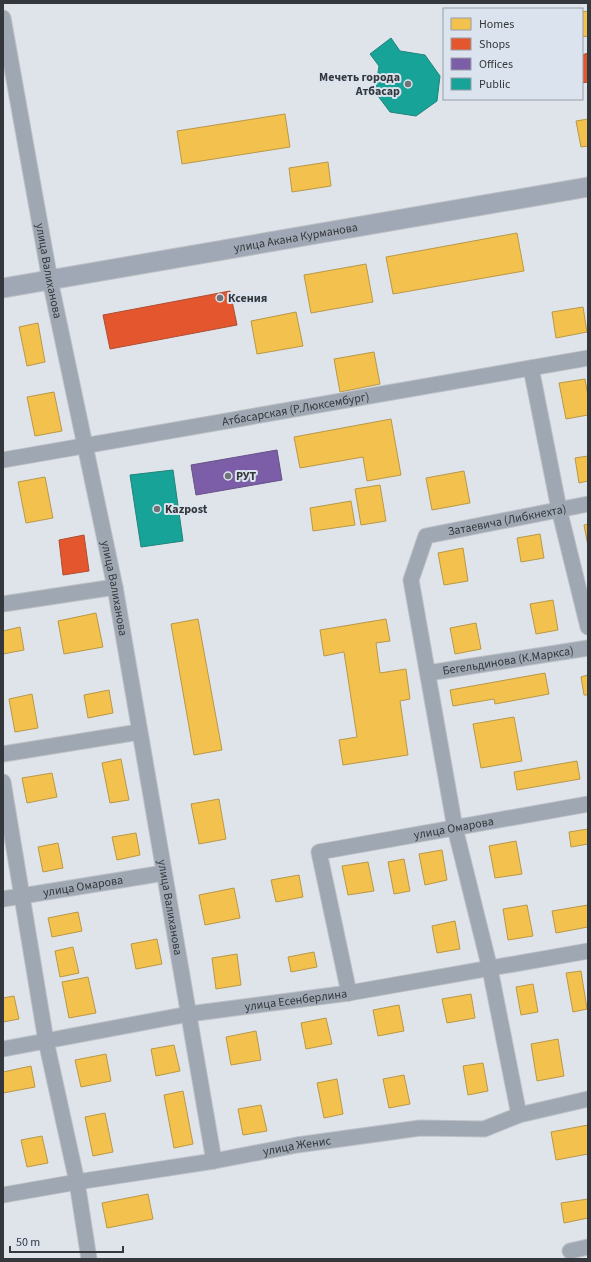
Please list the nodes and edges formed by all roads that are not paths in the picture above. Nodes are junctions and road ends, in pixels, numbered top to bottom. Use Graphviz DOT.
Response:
graph roads {
  1 [pos="3,18"];
  2 [pos="588,187"];
  3 [pos="50,280"];
  4 [pos="3,288"];
  5 [pos="588,358"];
  6 [pos="531,368"];
  7 [pos="84,446"];
  8 [pos="3,460"];
  9 [pos="588,504"];
  10 [pos="559,510"];
  11 [pos="114,587"];
  12 [pos="3,604"];
  13 [pos="588,627"];
  14 [pos="588,648"];
  15 [pos="428,674"];
  16 [pos="139,732"];
  17 [pos="3,754"];
  18 [pos="3,782"];
  19 [pos="588,804"];
  20 [pos="455,828"];
  21 [pos="164,873"];
  22 [pos="22,895"];
  23 [pos="3,899"];
  24 [pos="588,951"];
  25 [pos="490,969"];
  26 [pos="349,993"];
  27 [pos="189,1014"];
  28 [pos="46,1041"];
  29 [pos="3,1049"];
  30 [pos="588,1099"];
  31 [pos="519,1115"];
  32 [pos="214,1161"];
  33 [pos="77,1182"];
  34 [pos="3,1195"];
  35 [pos="588,1247"];
  36 [pos="570,1251"];
  37 [pos="89,1259"];
  1 -- 3 [label="street, улица Валиханова"];
  2 -- 3 [label="main road, улица Акана Курманова"];
  3 -- 4 [label="main road, улица Акана Курманова"];
  3 -- 7 [label="street, улица Валиханова"];
  5 -- 6 [label="street, Атбасарская (Р.Люксембург)"];
  6 -- 7 [label="street, Атбасарская (Р.Люксембург)"];
  6 -- 10 [label="street"];
  7 -- 8 [label="street, Атбасарская (Р.Люксембург)"];
  7 -- 11 [label="street, улица Валиханова"];
  9 -- 10 [label="street, Затаевича (Либкнехта)"];
  10 -- 13 [label="street"];
  10 -- 15 [label="street, Затаевича (Либкнехта)"];
  11 -- 12 [label="street"];
  11 -- 16 [label="street, улица Валиханова"];
  14 -- 15 [label="street, Бегельдинова (К.Маркса)"];
  15 -- 20 [label="street"];
  16 -- 17 [label="street"];
  16 -- 21 [label="street, улица Валиханова"];
  18 -- 22 [label="street"];
  19 -- 20 [label="street, улица Омарова"];
  20 -- 25 [label="street"];
  20 -- 26 [label="street, улица Омарова"];
  21 -- 22 [label="street, улица Омарова"];
  21 -- 27 [label="street, улица Валиханова"];
  22 -- 23 [label="street, улица Омарова"];
  22 -- 28 [label="street"];
  24 -- 25 [label="street, улица Есенберлина"];
  25 -- 26 [label="street, улица Есенберлина"];
  25 -- 31 [label="street"];
  26 -- 27 [label="street, улица Есенберлина"];
  27 -- 28 [label="street, улица Есенберлина"];
  27 -- 32 [label="street, улица Валиханова"];
  28 -- 29 [label="street, улица Есенберлина"];
  28 -- 33 [label="street"];
  30 -- 31 [label="street, улица Женис"];
  31 -- 32 [label="street, улица Женис"];
  32 -- 33 [label="street, улица Женис"];
  33 -- 34 [label="street, улица Женис"];
  33 -- 37 [label="street"];
  35 -- 36 [label="street"];
}
